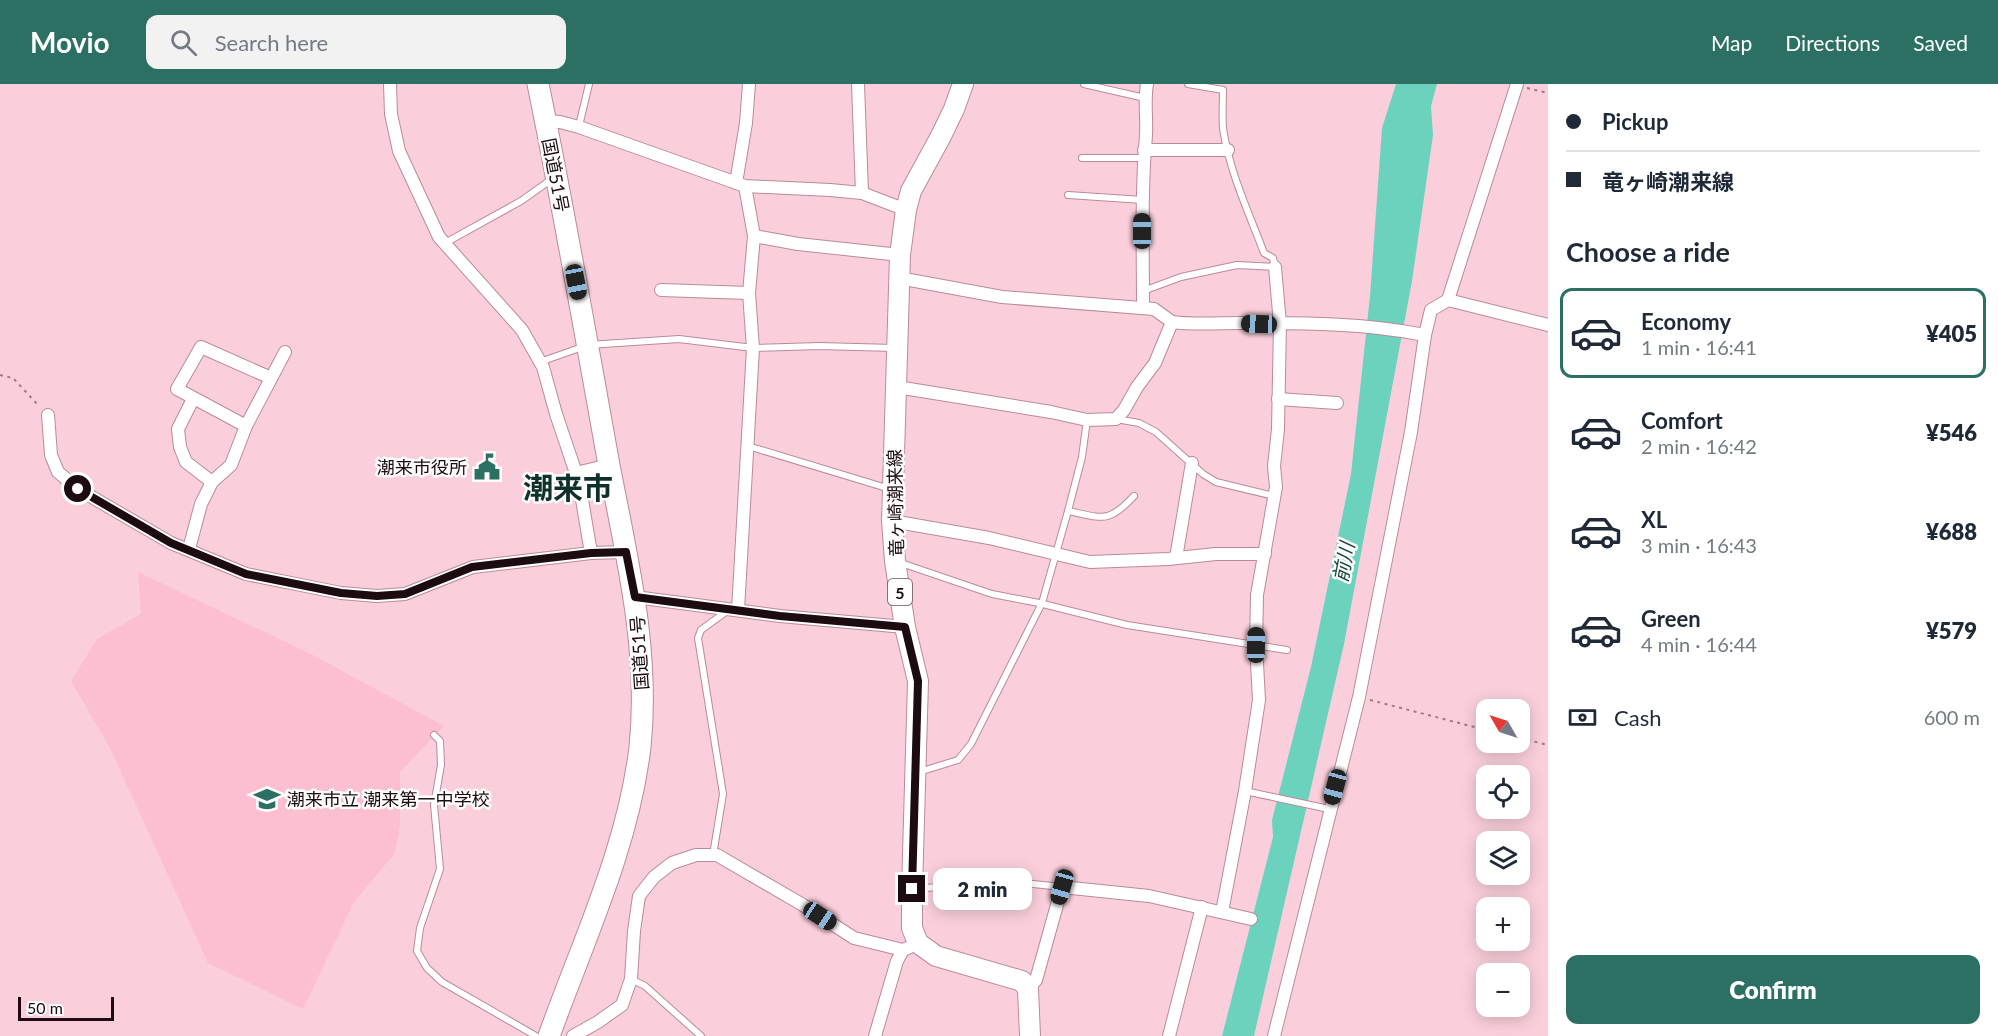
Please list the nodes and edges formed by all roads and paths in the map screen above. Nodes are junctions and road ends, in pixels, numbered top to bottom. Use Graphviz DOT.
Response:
graph roads {
  1 [pos="390,84"];
  2 [pos="538,84"];
  3 [pos="589,84"];
  4 [pos="749,84"];
  5 [pos="858,84"];
  6 [pos="963,84"];
  7 [pos="1084,84"];
  8 [pos="1147,84"];
  9 [pos="1188,84"];
  10 [pos="1517,85"];
  11 [pos="1548,93"];
  12 [pos="1144,98"];
  13 [pos="546,121"];
  14 [pos="579,127"];
  15 [pos="1228,150"];
  16 [pos="1144,154"];
  17 [pos="1082,158"];
  18 [pos="556,176"];
  19 [pos="741,184"];
  20 [pos="862,193"];
  21 [pos="1068,195"];
  22 [pos="1143,200"];
  23 [pos="906,210"];
  24 [pos="754,236"];
  25 [pos="444,243"];
  26 [pos="900,255"];
  27 [pos="1275,267"];
  28 [pos="899,278"];
  29 [pos="661,290"];
  30 [pos="1143,291"];
  31 [pos="749,293"];
  32 [pos="1448,300"];
  33 [pos="1143,308"];
  34 [pos="1172,322"];
  35 [pos="1280,324"];
  36 [pos="1548,325"];
  37 [pos="1425,335"];
  38 [pos="588,345"];
  39 [pos="753,348"];
  40 [pos="898,348"];
  41 [pos="285,352"];
  42 [pos="540,362"];
  43 [pos="0,375"];
  44 [pos="271,378"];
  45 [pos="897,387"];
  46 [pos="194,399"];
  47 [pos="1278,399"];
  48 [pos="1336,403"];
  49 [pos="48,415"];
  50 [pos="1116,419"];
  51 [pos="1087,420"];
  52 [pos="246,426"];
  53 [pos="747,446"];
  54 [pos="1192,463"];
  55 [pos="609,465"];
  56 [pos="576,473"];
  57 [pos="212,482"];
  58 [pos="892,489"];
  59 [pos="1134,496"];
  60 [pos="1274,496"];
  61 [pos="1068,511"];
  62 [pos="892,521"];
  63 [pos="189,549"];
  64 [pos="626,552"];
  65 [pos="591,553"];
  66 [pos="1265,554"];
  67 [pos="1057,555"];
  68 [pos="1176,558"];
  69 [pos="895,561"];
  70 [pos="635,597"];
  71 [pos="1042,603"];
  72 [pos="734,610"];
  73 [pos="905,627"];
  74 [pos="1256,645"];
  75 [pos="1287,650"];
  76 [pos="1359,697"];
  77 [pos="1476,726"];
  78 [pos="434,735"];
  79 [pos="1530,740"];
  80 [pos="1548,745"];
  81 [pos="916,773"];
  82 [pos="1245,791"];
  83 [pos="1329,809"];
  84 [pos="713,855"];
  85 [pos="1062,887"];
  86 [pos="912,889"];
  87 [pos="1202,908"];
  88 [pos="1222,912"];
  89 [pos="1251,919"];
  90 [pos="910,946"];
  91 [pos="631,980"];
  92 [pos="1028,989"];
  93 [pos="536,1036"];
  94 [pos="549,1036"];
  95 [pos="573,1036"];
  96 [pos="701,1036"];
  97 [pos="875,1036"];
  98 [pos="1030,1036"];
  99 [pos="1169,1036"];
  100 [pos="1274,1036"];
  1 -- 25 [label="street"];
  2 -- 13 [label="highway, 国道51号"];
  3 -- 14 [label="lane"];
  4 -- 19 [label="street"];
  5 -- 20 [label="street"];
  6 -- 23 [label="main road, 竜ヶ崎潮来線 / 5"];
  7 -- 12 [label="lane"];
  8 -- 12 [label="street"];
  9 -- 15 [label="lane"];
  10 -- 11 [label="path"];
  10 -- 32 [label="street"];
  12 -- 16 [label="street"];
  13 -- 14 [label="street"];
  13 -- 18 [label="highway, 国道51号"];
  14 -- 19 [label="street"];
  15 -- 16 [label="street"];
  15 -- 27 [label="lane"];
  16 -- 17 [label="lane"];
  16 -- 22 [label="street"];
  18 -- 25 [label="lane"];
  18 -- 38 [label="highway, 国道51号"];
  19 -- 20 [label="street"];
  19 -- 24 [label="street"];
  20 -- 23 [label="street"];
  21 -- 22 [label="lane"];
  22 -- 30 [label="street"];
  23 -- 26 [label="main road, 竜ヶ崎潮来線 / 5"];
  24 -- 26 [label="street"];
  24 -- 31 [label="street"];
  25 -- 42 [label="street"];
  26 -- 28 [label="main road, 竜ヶ崎潮来線 / 5"];
  27 -- 30 [label="lane"];
  27 -- 35 [label="street"];
  28 -- 33 [label="street"];
  28 -- 40 [label="main road, 竜ヶ崎潮来線 / 5"];
  29 -- 31 [label="street"];
  30 -- 33 [label="street"];
  31 -- 39 [label="street"];
  32 -- 36 [label="street"];
  32 -- 37 [label="street"];
  33 -- 34 [label="street"];
  34 -- 35 [label="street"];
  34 -- 50 [label="street"];
  35 -- 37 [label="street"];
  35 -- 47 [label="street"];
  37 -- 76 [label="street"];
  38 -- 39 [label="lane"];
  38 -- 42 [label="lane"];
  38 -- 55 [label="highway, 国道51号"];
  39 -- 40 [label="lane"];
  39 -- 53 [label="street"];
  40 -- 45 [label="main road, 竜ヶ崎潮来線 / 5"];
  41 -- 44 [label="street"];
  42 -- 56 [label="street"];
  43 -- 49 [label="path"];
  44 -- 46 [label="street"];
  44 -- 52 [label="street"];
  45 -- 51 [label="street"];
  45 -- 58 [label="main road, 竜ヶ崎潮来線 / 5"];
  46 -- 52 [label="street"];
  46 -- 57 [label="street"];
  47 -- 48 [label="street"];
  47 -- 60 [label="street"];
  49 -- 63 [label="street"];
  50 -- 51 [label="street"];
  50 -- 54 [label="lane"];
  51 -- 61 [label="lane"];
  52 -- 57 [label="street"];
  53 -- 58 [label="lane"];
  53 -- 72 [label="street"];
  54 -- 60 [label="lane"];
  54 -- 68 [label="street"];
  55 -- 56 [label="street"];
  55 -- 64 [label="highway, 国道51号"];
  56 -- 65 [label="street"];
  57 -- 63 [label="street"];
  58 -- 62 [label="main road, 竜ヶ崎潮来線 / 5"];
  59 -- 61 [label="lane"];
  60 -- 66 [label="street"];
  61 -- 67 [label="lane"];
  62 -- 67 [label="street"];
  62 -- 69 [label="main road, 竜ヶ崎潮来線 / 5"];
  63 -- 65 [label="street"];
  64 -- 65 [label="street"];
  64 -- 70 [label="highway, 国道51号"];
  66 -- 68 [label="street"];
  66 -- 74 [label="street"];
  67 -- 68 [label="street"];
  67 -- 71 [label="lane"];
  69 -- 71 [label="lane"];
  69 -- 73 [label="main road, 竜ヶ崎潮来線 / 5"];
  70 -- 72 [label="street"];
  70 -- 94 [label="highway, 国道51号"];
  71 -- 74 [label="lane"];
  71 -- 81 [label="lane"];
  72 -- 73 [label="street"];
  72 -- 84 [label="lane"];
  73 -- 81 [label="main road, 竜ヶ崎潮来線 / 5"];
  74 -- 75 [label="lane"];
  74 -- 82 [label="street"];
  76 -- 77 [label="path"];
  76 -- 83 [label="street"];
  78 -- 93 [label="lane"];
  79 -- 80 [label="path"];
  81 -- 86 [label="main road, 竜ヶ崎潮来線 / 5"];
  82 -- 83 [label="lane"];
  82 -- 88 [label="street"];
  83 -- 100 [label="street"];
  84 -- 90 [label="street"];
  84 -- 91 [label="street"];
  85 -- 86 [label="lane"];
  85 -- 87 [label="street"];
  85 -- 92 [label="street"];
  86 -- 90 [label="main road, 竜ヶ崎潮来線 / 5"];
  87 -- 88 [label="street"];
  87 -- 99 [label="street"];
  88 -- 89 [label="street"];
  90 -- 92 [label="main road"];
  90 -- 97 [label="street"];
  91 -- 95 [label="street"];
  91 -- 96 [label="lane"];
  92 -- 98 [label="main road"];
}
